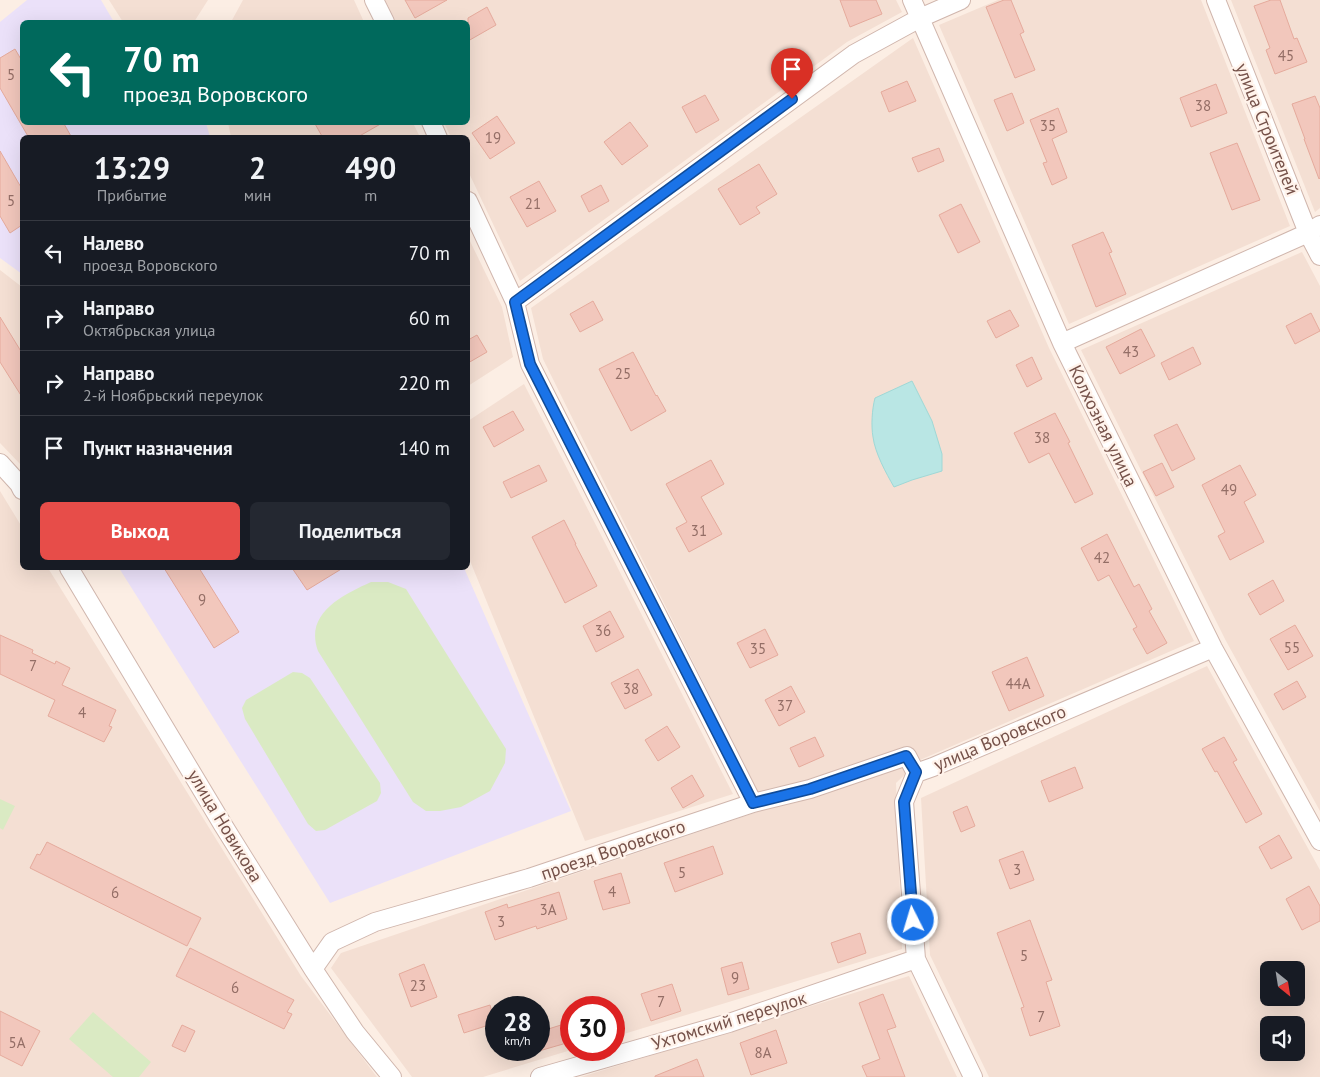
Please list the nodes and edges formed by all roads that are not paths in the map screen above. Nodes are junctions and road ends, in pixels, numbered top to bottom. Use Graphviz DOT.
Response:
graph roads {
  1 [pos="374,0"];
  2 [pos="912,0"];
  3 [pos="962,0"];
  4 [pos="1216,0"];
  5 [pos="920,18"];
  6 [pos="383,20"];
  7 [pos="470,204"];
  8 [pos="1314,229"];
  9 [pos="1320,256"];
  10 [pos="515,302"];
  11 [pos="1062,343"];
  12 [pos="0,463"];
  13 [pos="20,486"];
  14 [pos="70,570"];
  15 [pos="1213,648"];
  16 [pos="916,772"];
  17 [pos="753,803"];
  18 [pos="1320,841"];
  19 [pos="916,959"];
  20 [pos="313,969"];
  21 [pos="392,1077"];
  22 [pos="540,1077"];
  23 [pos="973,1077"];
  1 -- 6 [label="street"];
  2 -- 5 [label="street, Колхозная улица"];
  3 -- 5 [label="street"];
  4 -- 8 [label="street, улица Строителей"];
  5 -- 10 [label="street"];
  5 -- 11 [label="street, Колхозная улица"];
  7 -- 10 [label="street"];
  8 -- 9 [label="street, улица Строителей"];
  8 -- 11 [label="street"];
  10 -- 17 [label="street"];
  11 -- 15 [label="street, Колхозная улица"];
  12 -- 13 [label="street"];
  14 -- 20 [label="street, улица Новикова"];
  15 -- 16 [label="street, улица Воровского"];
  15 -- 18 [label="street, Колхозная улица"];
  16 -- 17 [label="street, проезд Воровского"];
  16 -- 19 [label="street, улица Воровского"];
  17 -- 20 [label="street, проезд Воровского"];
  19 -- 22 [label="street, Ухтомский переулок"];
  19 -- 23 [label="street, улица Воровского"];
  20 -- 21 [label="street, улица Новикова"];
}
